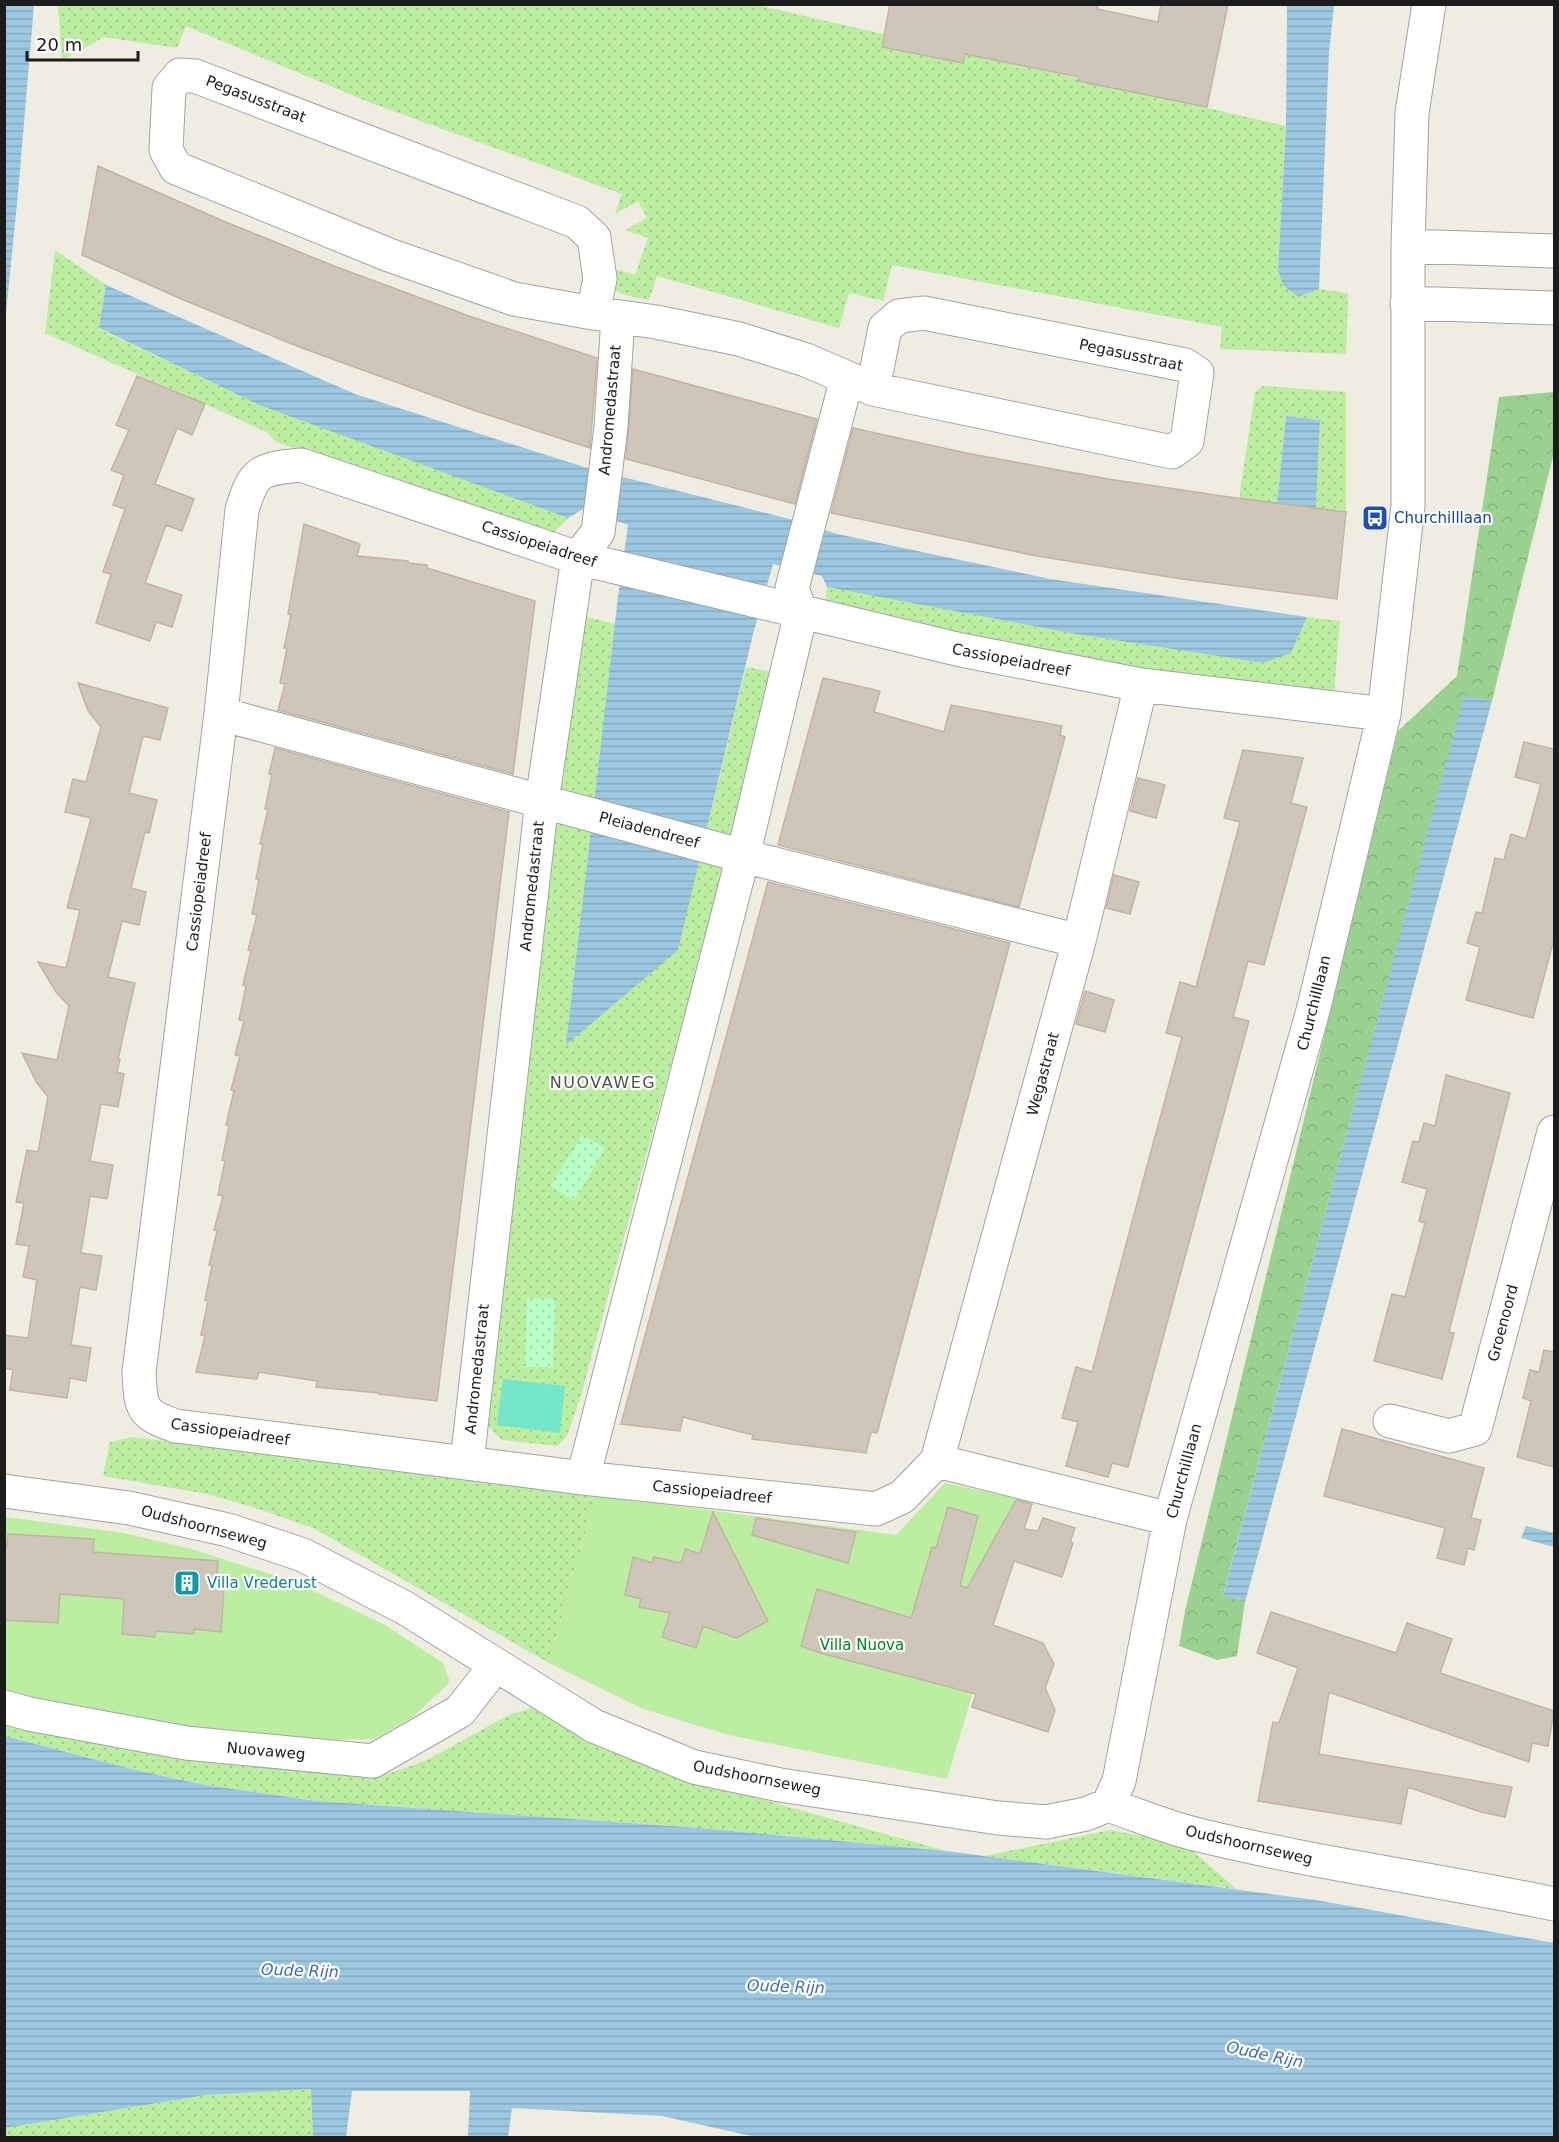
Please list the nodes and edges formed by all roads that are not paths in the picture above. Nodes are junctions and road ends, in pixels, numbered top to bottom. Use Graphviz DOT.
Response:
graph roads {
  1 [pos="1429,4"];
  2 [pos="1408,246"];
  3 [pos="1554,251"];
  4 [pos="1407,303"];
  5 [pos="1554,308"];
  6 [pos="606,315"];
  7 [pos="860,384"];
  8 [pos="578,558"];
  9 [pos="796,600"];
  10 [pos="1141,685"];
  11 [pos="221,714"];
  12 [pos="1384,714"];
  13 [pos="542,801"];
  14 [pos="743,856"];
  15 [pos="1079,941"];
  16 [pos="1554,1132"];
  17 [pos="1390,1421"];
  18 [pos="937,1461"];
  19 [pos="467,1462"];
  20 [pos="583,1478"];
  21 [pos="4,1491"];
  22 [pos="1170,1519"];
  23 [pos="496,1665"];
  24 [pos="4,1707"];
  25 [pos="1108,1805"];
  26 [pos="1554,1904"];
  1 -- 2 [label="street, Churchilllaan"];
  2 -- 3 [label="street"];
  2 -- 4 [label="street, Churchilllaan"];
  4 -- 5 [label="street"];
  4 -- 12 [label="street, Churchilllaan"];
  6 -- 6 [label="street, Pegasusstraat"];
  6 -- 7 [label="street, Pegasusstraat"];
  6 -- 8 [label="street, Andromedastraat"];
  7 -- 7 [label="street, Pegasusstraat"];
  7 -- 9 [label="street"];
  8 -- 9 [label="street, Cassiopeiadreef"];
  8 -- 11 [label="street, Cassiopeiadreef"];
  8 -- 13 [label="street, Andromedastraat"];
  9 -- 10 [label="street, Cassiopeiadreef"];
  9 -- 14 [label="street"];
  10 -- 12 [label="street, Cassiopeiadreef"];
  10 -- 15 [label="street, Wegastraat"];
  11 -- 13 [label="street, Pleiadendreef"];
  11 -- 19 [label="street, Cassiopeiadreef"];
  12 -- 22 [label="street, Churchilllaan"];
  13 -- 14 [label="street, Pleiadendreef"];
  13 -- 19 [label="street, Andromedastraat"];
  14 -- 15 [label="street, Pleiadendreef"];
  14 -- 20 [label="street"];
  15 -- 18 [label="street, Wegastraat"];
  16 -- 17 [label="street, Groenoord"];
  18 -- 20 [label="street, Cassiopeiadreef"];
  18 -- 22 [label="street"];
  19 -- 20 [label="street, Cassiopeiadreef"];
  21 -- 23 [label="street, Oudshoornseweg"];
  22 -- 25 [label="street, Churchilllaan"];
  23 -- 24 [label="street, Nuovaweg"];
  23 -- 25 [label="street, Oudshoornseweg"];
  25 -- 26 [label="street, Oudshoornseweg"];
}
